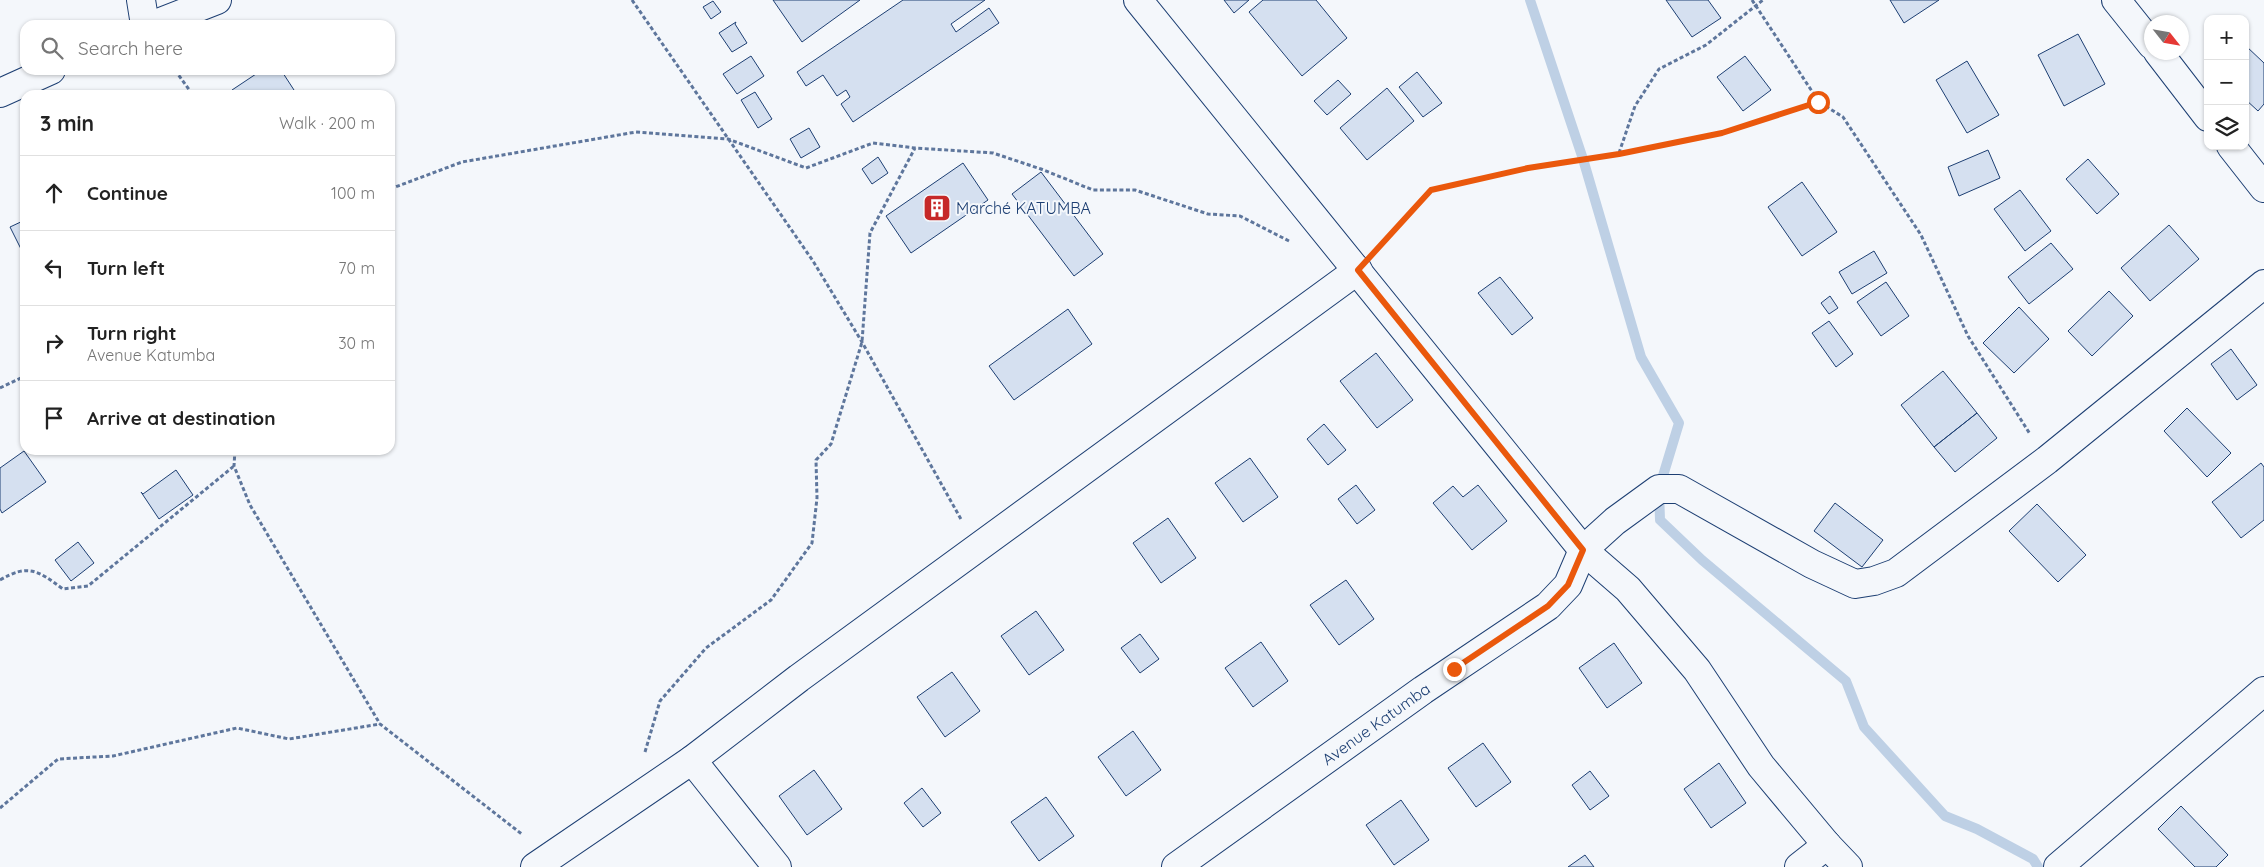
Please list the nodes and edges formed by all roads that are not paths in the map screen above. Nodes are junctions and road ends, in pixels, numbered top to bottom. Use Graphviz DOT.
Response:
graph roads {
  1 [pos="141,0"];
  2 [pos="217,0"];
  3 [pos="1138,0"];
  4 [pos="2116,0"];
  5 [pos="144,20"];
  6 [pos="166,20"];
  7 [pos="2144,35"];
  8 [pos="2164,60"];
  9 [pos="40,75"];
  10 [pos="0,93"];
  11 [pos="2204,111"];
  12 [pos="2234,150"];
  13 [pos="2264,188"];
  14 [pos="1358,270"];
  15 [pos="2264,284"];
  16 [pos="1583,550"];
  17 [pos="2264,691"];
  18 [pos="692,760"];
  19 [pos="1827,845"];
  20 [pos="542,861"];
  21 [pos="777,867"];
  22 [pos="1176,867"];
  23 [pos="1800,867"];
  24 [pos="1848,867"];
  25 [pos="2058,867"];
  1 -- 5 [label="street"];
  2 -- 6 [label="street"];
  3 -- 14 [label="street"];
  4 -- 7 [label="street"];
  8 -- 11 [label="street"];
  9 -- 10 [label="street"];
  12 -- 13 [label="street"];
  14 -- 16 [label="street"];
  14 -- 18 [label="street"];
  15 -- 16 [label="street"];
  16 -- 19 [label="street"];
  16 -- 22 [label="street, Avenue Katumba"];
  17 -- 25 [label="street"];
  18 -- 20 [label="street"];
  18 -- 21 [label="street"];
  19 -- 23 [label="street"];
  19 -- 24 [label="street"];
}
